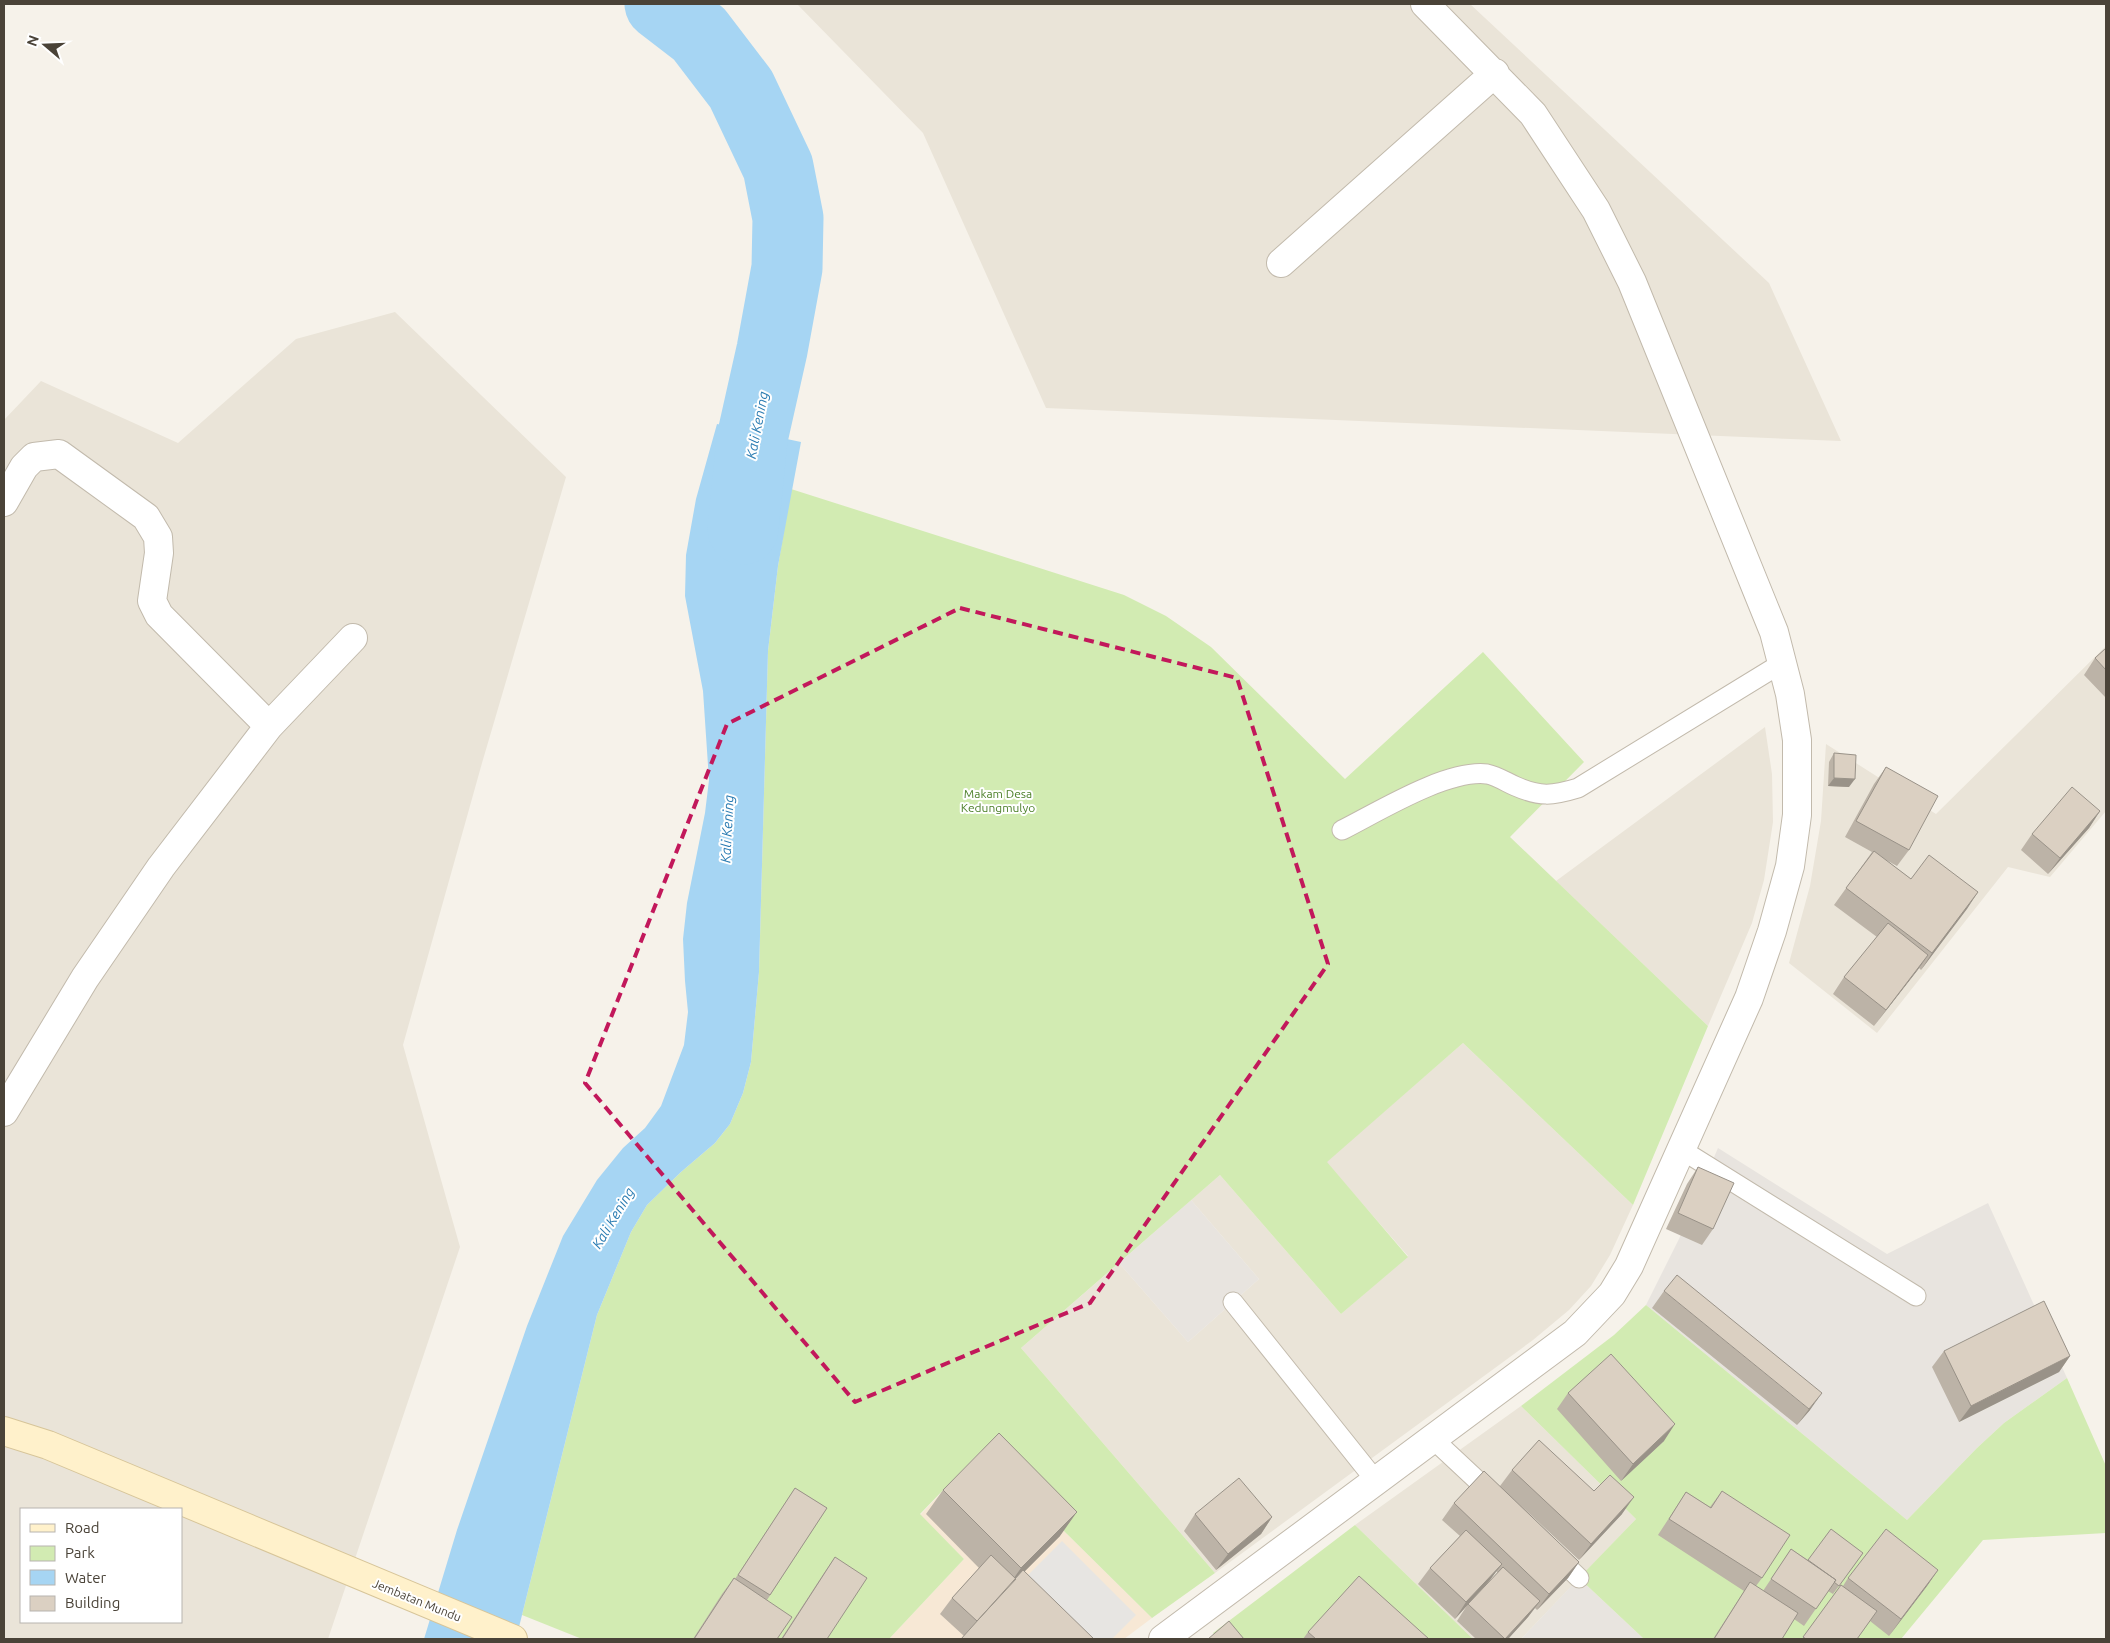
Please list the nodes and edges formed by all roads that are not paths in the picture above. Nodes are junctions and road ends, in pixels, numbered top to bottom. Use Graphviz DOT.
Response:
graph roads {
  1 [pos="1425,4"];
  2 [pos="1495,74"];
  3 [pos="1281,263"];
  4 [pos="4,502"];
  5 [pos="353,638"];
  6 [pos="1782,663"];
  7 [pos="269,726"];
  8 [pos="1342,830"];
  9 [pos="4,1112"];
  10 [pos="1682,1150"];
  11 [pos="1916,1296"];
  12 [pos="1233,1302"];
  13 [pos="4,1431"];
  14 [pos="1433,1438"];
  15 [pos="1376,1481"];
  16 [pos="1510,1512"];
  17 [pos="1538,1538"];
  18 [pos="1579,1578"];
  19 [pos="513,1639"];
  20 [pos="1163,1639"];
  1 -- 2 [label="street"];
  2 -- 3 [label="street"];
  2 -- 6 [label="street"];
  4 -- 7 [label="street"];
  5 -- 7 [label="street"];
  6 -- 8 [label="lane"];
  6 -- 10 [label="street"];
  7 -- 9 [label="street"];
  10 -- 11 [label="lane"];
  10 -- 14 [label="street"];
  12 -- 15 [label="lane"];
  13 -- 19 [label="main road, Jembatan Mundu"];
  14 -- 15 [label="street"];
  14 -- 16 [label="lane"];
  15 -- 20 [label="street"];
  17 -- 18 [label="lane"];
}
